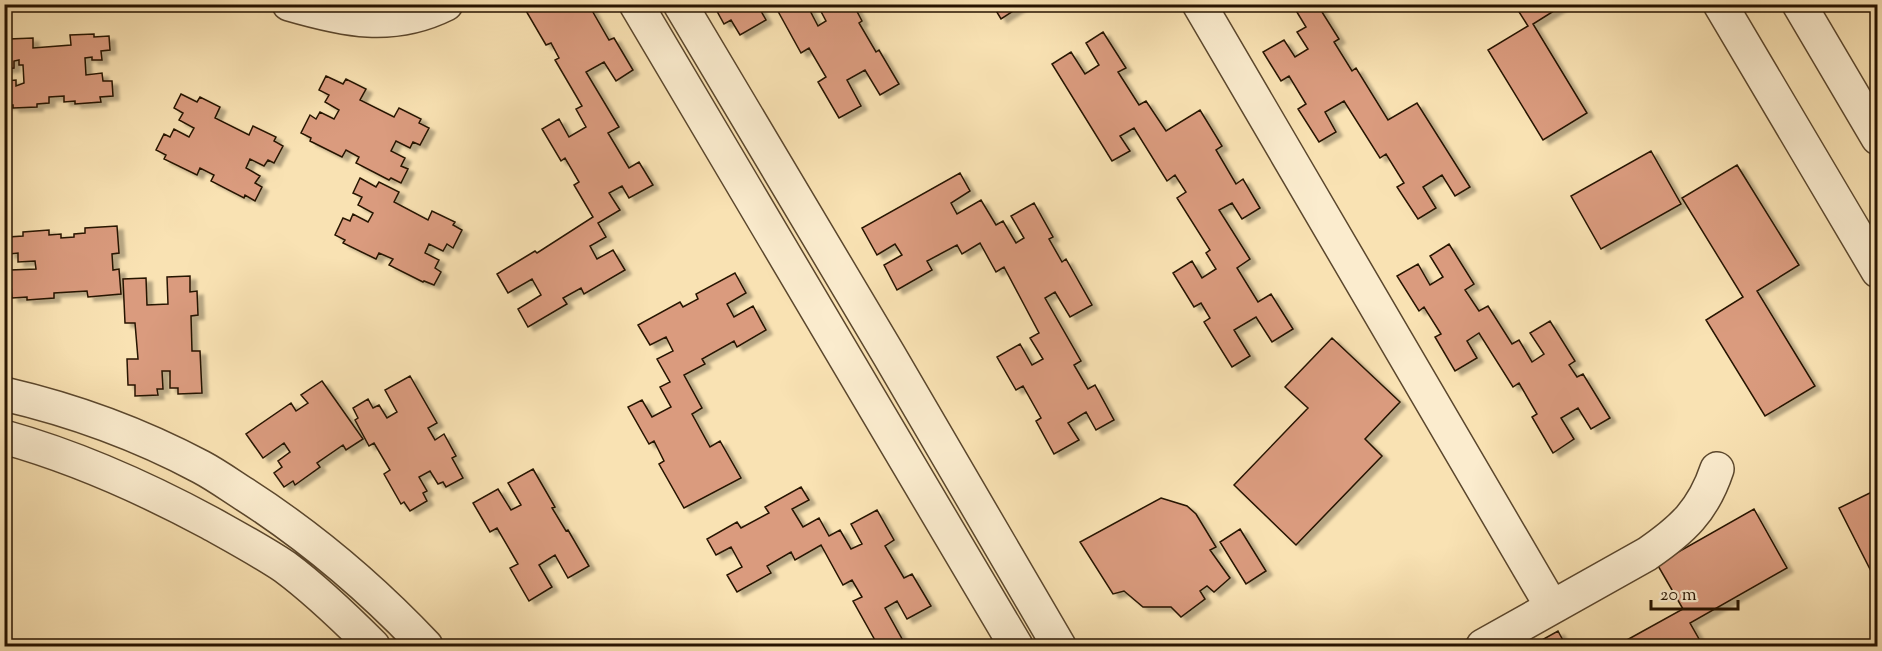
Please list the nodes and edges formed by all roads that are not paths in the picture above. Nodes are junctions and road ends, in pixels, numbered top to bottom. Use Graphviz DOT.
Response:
graph roads {
  1 [pos="289,4"];
  2 [pos="446,4"];
  3 [pos="636,4"];
  4 [pos="680,4"];
  5 [pos="1199,4"];
  6 [pos="1720,4"];
  7 [pos="1799,4"];
  8 [pos="1878,138"];
  9 [pos="1878,271"];
  10 [pos="4,393"];
  11 [pos="4,437"];
  12 [pos="1717,469"];
  13 [pos="1552,607"];
  14 [pos="373,646"];
  15 [pos="426,646"];
  16 [pos="1016,646"];
  17 [pos="1059,646"];
  18 [pos="1483,646"];
  1 -- 2 [label="street"];
  3 -- 16 [label="street"];
  4 -- 17 [label="street"];
  5 -- 13 [label="street"];
  6 -- 9 [label="street"];
  7 -- 8 [label="street"];
  10 -- 15 [label="street"];
  11 -- 14 [label="street"];
  12 -- 13 [label="street"];
  13 -- 18 [label="street"];
}
